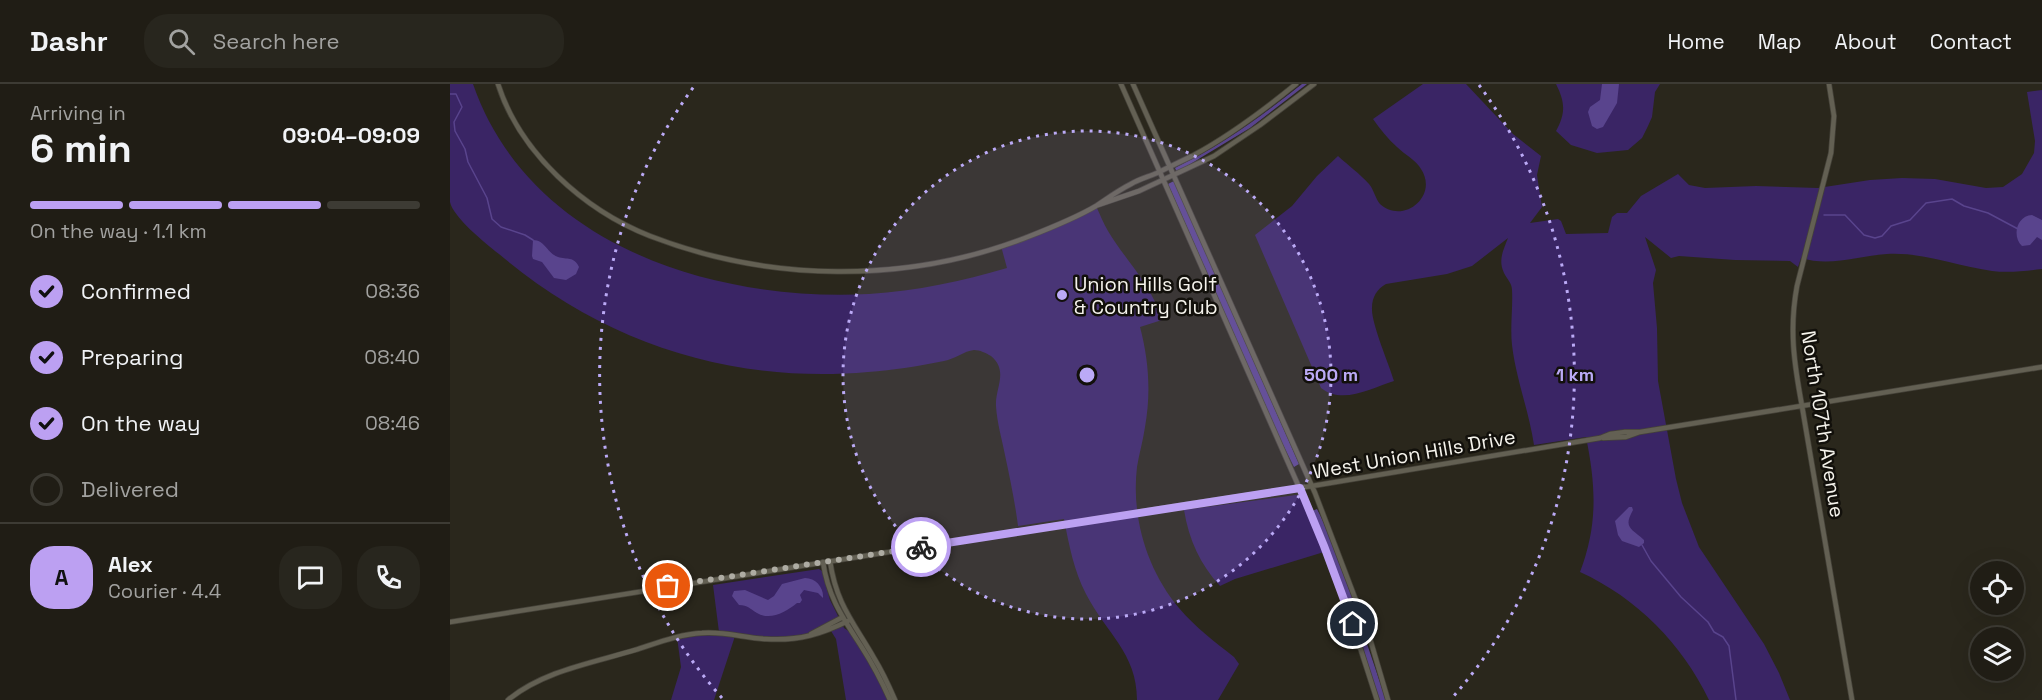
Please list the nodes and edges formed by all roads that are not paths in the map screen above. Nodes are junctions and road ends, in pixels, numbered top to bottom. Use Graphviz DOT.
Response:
graph roads {
  1 [pos="498,84"];
  2 [pos="1121,84"];
  3 [pos="1133,84"];
  4 [pos="1296,84"];
  5 [pos="1314,84"];
  6 [pos="1828,84"];
  7 [pos="1170,166"];
  8 [pos="1160,171"];
  9 [pos="1174,176"];
  10 [pos="1164,180"];
  11 [pos="1096,206"];
  12 [pos="2042,367"];
  13 [pos="1802,406"];
  14 [pos="1312,486"];
  15 [pos="1300,488"];
  16 [pos="830,561"];
  17 [pos="823,562"];
  18 [pos="846,618"];
  19 [pos="450,622"];
  20 [pos="507,700"];
  21 [pos="890,700"];
  22 [pos="895,700"];
  23 [pos="1377,700"];
  24 [pos="1388,700"];
  25 [pos="1852,700"];
  1 -- 11 [label="main road"];
  2 -- 8 [label="main road"];
  3 -- 7 [label="main road"];
  4 -- 7 [label="main road"];
  5 -- 9 [label="main road"];
  6 -- 13 [label="main road, North 107th Avenue"];
  7 -- 8 [label="main road"];
  7 -- 9 [label="main road"];
  8 -- 10 [label="main road"];
  8 -- 11 [label="main road"];
  9 -- 10 [label="main road"];
  9 -- 14 [label="main road"];
  10 -- 11 [label="main road"];
  10 -- 15 [label="main road"];
  12 -- 13 [label="main road, West Union Hills Drive"];
  13 -- 14 [label="main road, West Union Hills Drive"];
  13 -- 25 [label="main road, North 107th Avenue"];
  14 -- 15 [label="main road, West Union Hills Drive"];
  14 -- 24 [label="main road"];
  15 -- 16 [label="main road, West Union Hills Drive"];
  15 -- 23 [label="main road"];
  16 -- 17 [label="main road, West Union Hills Drive"];
  16 -- 18 [label="main road"];
  17 -- 18 [label="main road"];
  17 -- 19 [label="main road, West Union Hills Drive"];
  18 -- 20 [label="main road"];
  18 -- 21 [label="main road"];
  18 -- 22 [label="main road"];
}
